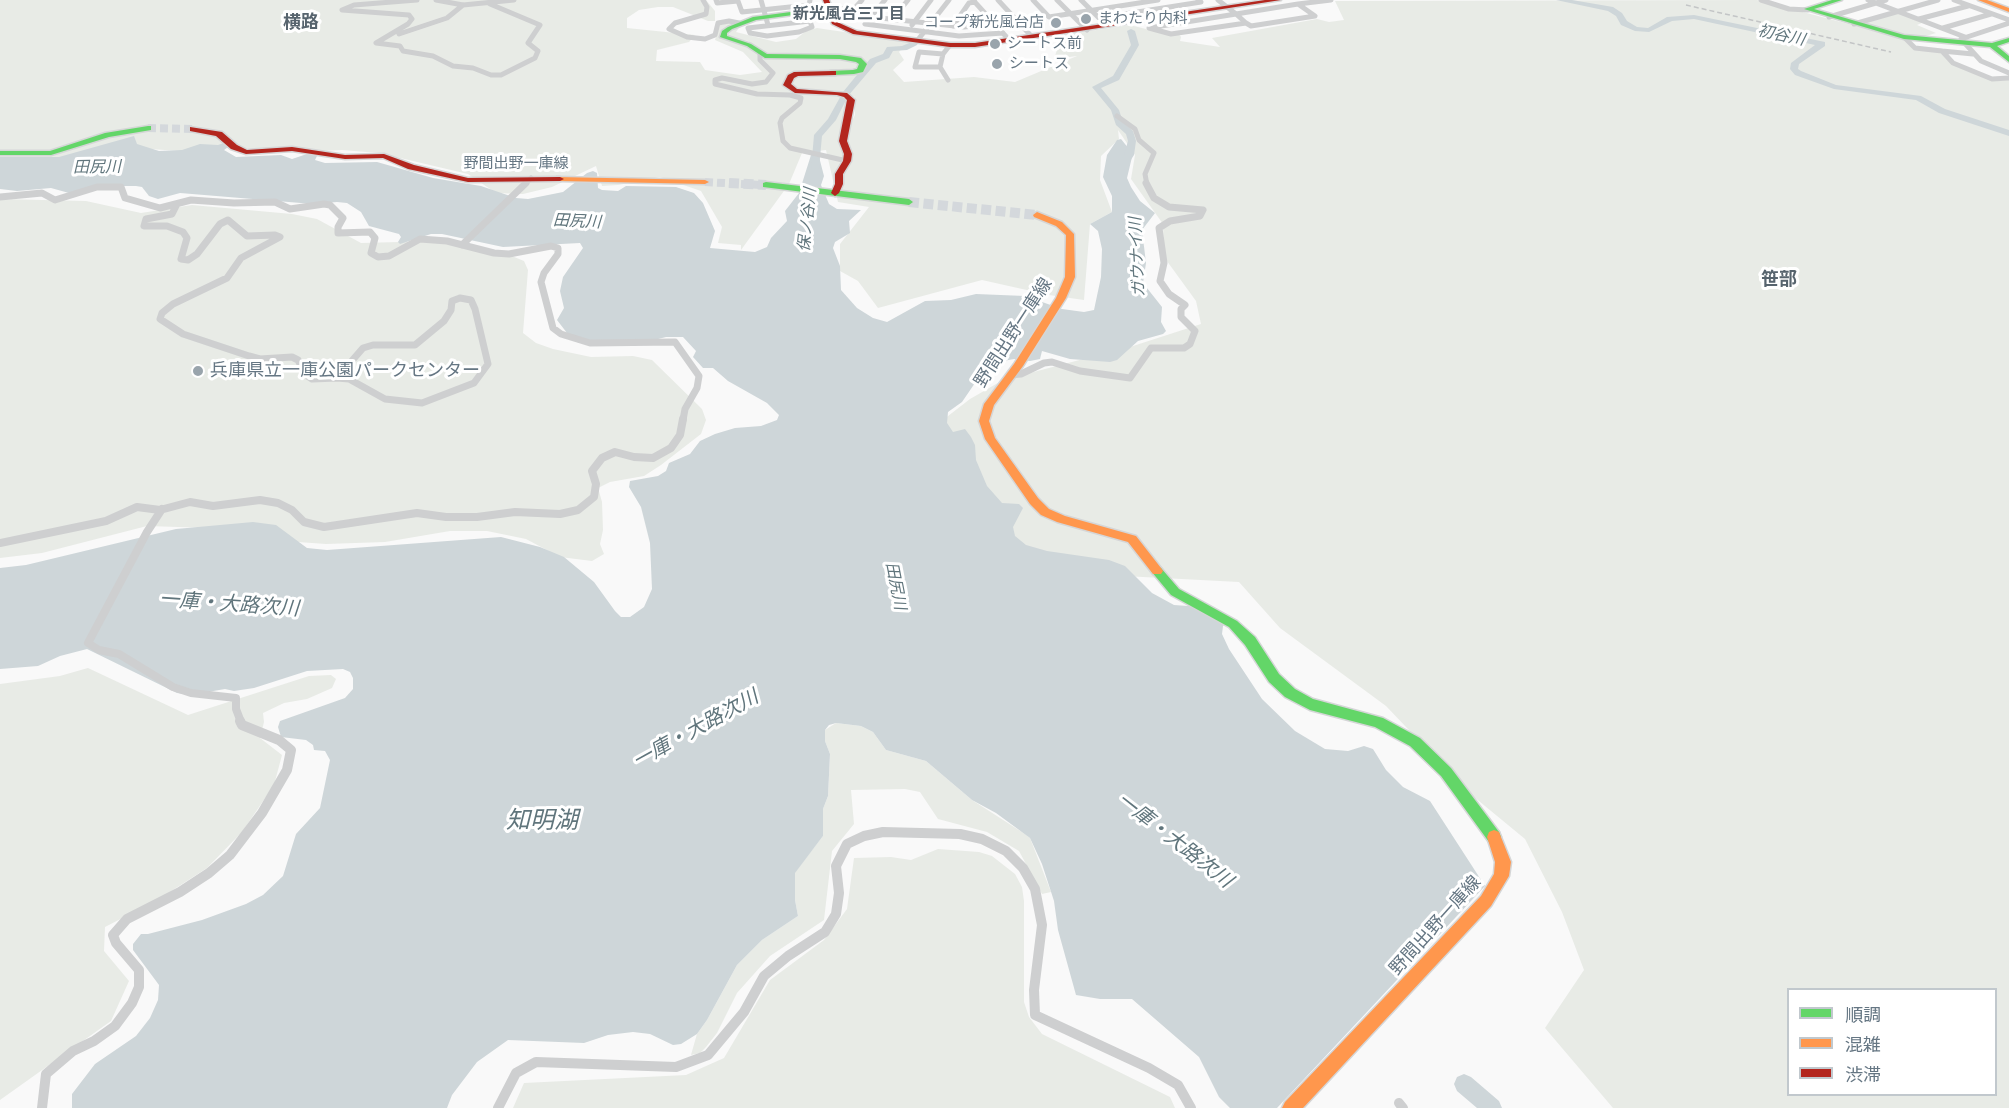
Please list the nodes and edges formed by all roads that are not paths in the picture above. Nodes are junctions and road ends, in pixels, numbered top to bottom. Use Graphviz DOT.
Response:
graph roads {
  1 [pos="417,0"];
  2 [pos="436,0"];
  3 [pos="514,0"];
  4 [pos="703,0"];
  5 [pos="716,0"];
  6 [pos="761,0"];
  7 [pos="785,0"];
  8 [pos="862,0"];
  9 [pos="885,0"];
  10 [pos="908,0"];
  11 [pos="931,0"];
  12 [pos="949,0"];
  13 [pos="998,0"];
  14 [pos="1033,0"];
  15 [pos="1057,0"];
  16 [pos="1080,0"];
  17 [pos="1104,0"];
  18 [pos="1153,0"];
  19 [pos="1158,0"];
  20 [pos="1198,0"];
  21 [pos="1331,0"];
  22 [pos="1761,0"];
  23 [pos="1781,0"];
  24 [pos="1839,0"];
  25 [pos="1868,0"];
  26 [pos="1886,0"];
  27 [pos="1938,0"];
  28 [pos="1954,0"];
  29 [pos="1981,0"];
  30 [pos="738,1"];
  31 [pos="974,1"];
  32 [pos="1310,1"];
  33 [pos="1130,2"];
  34 [pos="1876,3"];
  35 [pos="490,4"];
  36 [pos="827,4"];
  37 [pos="1277,4"];
  38 [pos="1299,4"];
  39 [pos="463,5"];
  40 [pos="1969,6"];
  41 [pos="1112,7"];
  42 [pos="1227,7"];
  43 [pos="787,8"];
  44 [pos="2007,8"];
  45 [pos="854,9"];
  46 [pos="1808,9"];
  47 [pos="1091,10"];
  48 [pos="808,11"];
  49 [pos="1255,11"];
  50 [pos="1141,12"];
  51 [pos="1898,12"];
  52 [pos="1071,14"];
  53 [pos="1991,14"];
  54 [pos="765,17"];
  55 [pos="871,17"];
  56 [pos="988,17"];
  57 [pos="1166,17"];
  58 [pos="1829,17"];
  59 [pos="959,18"];
  60 [pos="892,20"];
  61 [pos="1292,20"];
  62 [pos="1919,20"];
  63 [pos="1017,21"];
  64 [pos="914,22"];
  65 [pos="2009,22"];
  66 [pos="739,23"];
  67 [pos="1246,23"];
  68 [pos="1271,23"];
  69 [pos="780,24"];
  70 [pos="931,24"];
  71 [pos="1854,24"];
  72 [pos="995,25"];
  73 [pos="954,26"];
  74 [pos="1942,28"];
  75 [pos="908,30"];
  76 [pos="1087,30"];
  77 [pos="1180,32"];
  78 [pos="783,34"];
  79 [pos="921,37"];
  80 [pos="1007,37"];
  81 [pos="1904,37"];
  82 [pos="1033,38"];
  83 [pos="1188,39"];
  84 [pos="1964,40"];
  85 [pos="2009,40"];
  86 [pos="381,43"];
  87 [pos="1992,45"];
  88 [pos="947,50"];
  89 [pos="1942,51"];
  90 [pos="760,54"];
  91 [pos="1974,54"];
  92 [pos="2008,58"];
  93 [pos="940,66"];
  94 [pos="2009,73"];
  95 [pos="2009,78"];
  96 [pos="948,80"];
  97 [pos="1117,116"];
  98 [pos="148,128"];
  99 [pos="193,129"];
  100 [pos="0,153"];
  101 [pos="842,159"];
  102 [pos="531,178"];
  103 [pos="705,182"];
  104 [pos="766,185"];
  105 [pos="831,193"];
  106 [pos="0,197"];
  107 [pos="909,202"];
  108 [pos="176,206"];
  109 [pos="1037,215"];
  110 [pos="464,243"];
  111 [pos="1014,371"];
  112 [pos="337,378"];
  113 [pos="162,509"];
  114 [pos="0,543"];
  115 [pos="42,1108"];
  116 [pos="498,1108"];
  117 [pos="1191,1108"];
  118 [pos="1291,1108"];
  1 -- 86 [label="street"];
  2 -- 39 [label="street"];
  3 -- 35 [label="street"];
  4 -- 66 [label="street"];
  5 -- 30 [label="street"];
  6 -- 54 [label="street"];
  7 -- 43 [label="street"];
  8 -- 45 [label="street"];
  9 -- 55 [label="street"];
  10 -- 60 [label="street"];
  11 -- 64 [label="street"];
  12 -- 70 [label="street"];
  13 -- 63 [label="street"];
  14 -- 52 [label="street"];
  15 -- 52 [label="street"];
  16 -- 47 [label="street"];
  17 -- 41 [label="street"];
  18 -- 19 [label="street"];
  18 -- 33 [label="street"];
  18 -- 57 [label="street"];
  20 -- 57 [label="street"];
  21 -- 32 [label="street"];
  22 -- 46 [label="street"];
  23 -- 46 [label="street"];
  24 -- 46 [label="main road"];
  25 -- 34 [label="street"];
  26 -- 34 [label="street"];
  27 -- 51 [label="street"];
  28 -- 40 [label="street"];
  29 -- 44 [label="main road"];
  30 -- 54 [label="street"];
  31 -- 56 [label="street"];
  31 -- 59 [label="street"];
  32 -- 38 [label="street"];
  33 -- 41 [label="street"];
  33 -- 50 [label="street"];
  34 -- 51 [label="street"];
  34 -- 58 [label="street"];
  35 -- 39 [label="street"];
  35 -- 86 [label="street"];
  36 -- 45 [label="street"];
  36 -- 48 [label="main road"];
  36 -- 79 [label="main road"];
  37 -- 38 [label="street"];
  37 -- 42 [label="main road"];
  37 -- 49 [label="street"];
  37 -- 61 [label="street"];
  38 -- 61 [label="street"];
  39 -- 86 [label="street"];
  40 -- 53 [label="street"];
  40 -- 62 [label="street"];
  41 -- 47 [label="street"];
  42 -- 49 [label="street"];
  42 -- 57 [label="main road"];
  42 -- 67 [label="street"];
  43 -- 48 [label="street"];
  43 -- 54 [label="street"];
  45 -- 55 [label="street"];
  46 -- 58 [label="main road"];
  47 -- 50 [label="street"];
  47 -- 52 [label="street"];
  48 -- 54 [label="main road"];
  48 -- 69 [label="street"];
  48 -- 78 [label="street"];
  49 -- 68 [label="street"];
  50 -- 57 [label="street"];
  51 -- 62 [label="street"];
  51 -- 71 [label="street"];
  52 -- 76 [label="street"];
  53 -- 65 [label="street"];
  53 -- 74 [label="street"];
  54 -- 66 [label="main road"];
  54 -- 69 [label="street"];
  54 -- 78 [label="street"];
  55 -- 60 [label="street"];
  55 -- 75 [label="street"];
  56 -- 59 [label="street"];
  56 -- 72 [label="street"];
  57 -- 76 [label="main road"];
  57 -- 77 [label="street"];
  57 -- 77 [label="street"];
  58 -- 71 [label="main road"];
  59 -- 73 [label="street"];
  60 -- 64 [label="street"];
  61 -- 68 [label="street"];
  62 -- 74 [label="street"];
  63 -- 72 [label="street"];
  63 -- 82 [label="street"];
  64 -- 70 [label="street"];
  64 -- 75 [label="street"];
  65 -- 84 [label="street"];
  66 -- 90 [label="main road"];
  67 -- 68 [label="street"];
  67 -- 77 [label="street"];
  69 -- 78 [label="street"];
  70 -- 73 [label="street"];
  70 -- 79 [label="street"];
  71 -- 81 [label="main road"];
  72 -- 73 [label="street"];
  72 -- 80 [label="street"];
  74 -- 84 [label="street"];
  75 -- 79 [label="street"];
  76 -- 82 [label="main road"];
  77 -- 83 [label="street"];
  79 -- 80 [label="street"];
  79 -- 88 [label="main road"];
  80 -- 82 [label="main road"];
  80 -- 88 [label="main road"];
  81 -- 84 [label="main road"];
  81 -- 89 [label="street"];
  84 -- 87 [label="main road"];
  84 -- 91 [label="street"];
  85 -- 87 [label="main road"];
  87 -- 92 [label="main road"];
  88 -- 93 [label="street"];
  88 -- 93 [label="street"];
  89 -- 91 [label="street"];
  89 -- 95 [label="street"];
  90 -- 101 [label="street"];
  90 -- 101 [label="main road"];
  91 -- 94 [label="street"];
  93 -- 96 [label="street"];
  97 -- 111 [label="street"];
  98 -- 100 [label="main road"];
  99 -- 102 [label="main road, 野間出野一庫線"];
  101 -- 105 [label="main road"];
  102 -- 103 [label="main road, 野間出野一庫線"];
  102 -- 110 [label="street"];
  104 -- 105 [label="main road"];
  105 -- 107 [label="main road"];
  106 -- 108 [label="street"];
  108 -- 110 [label="street"];
  108 -- 112 [label="street"];
  109 -- 111 [label="main road, 野間出野一庫線"];
  110 -- 113 [label="street"];
  111 -- 118 [label="main road, 野間出野一庫線"];
  112 -- 112 [label="street"];
  113 -- 114 [label="street"];
  113 -- 115 [label="street"];
  116 -- 117 [label="street"];
}
